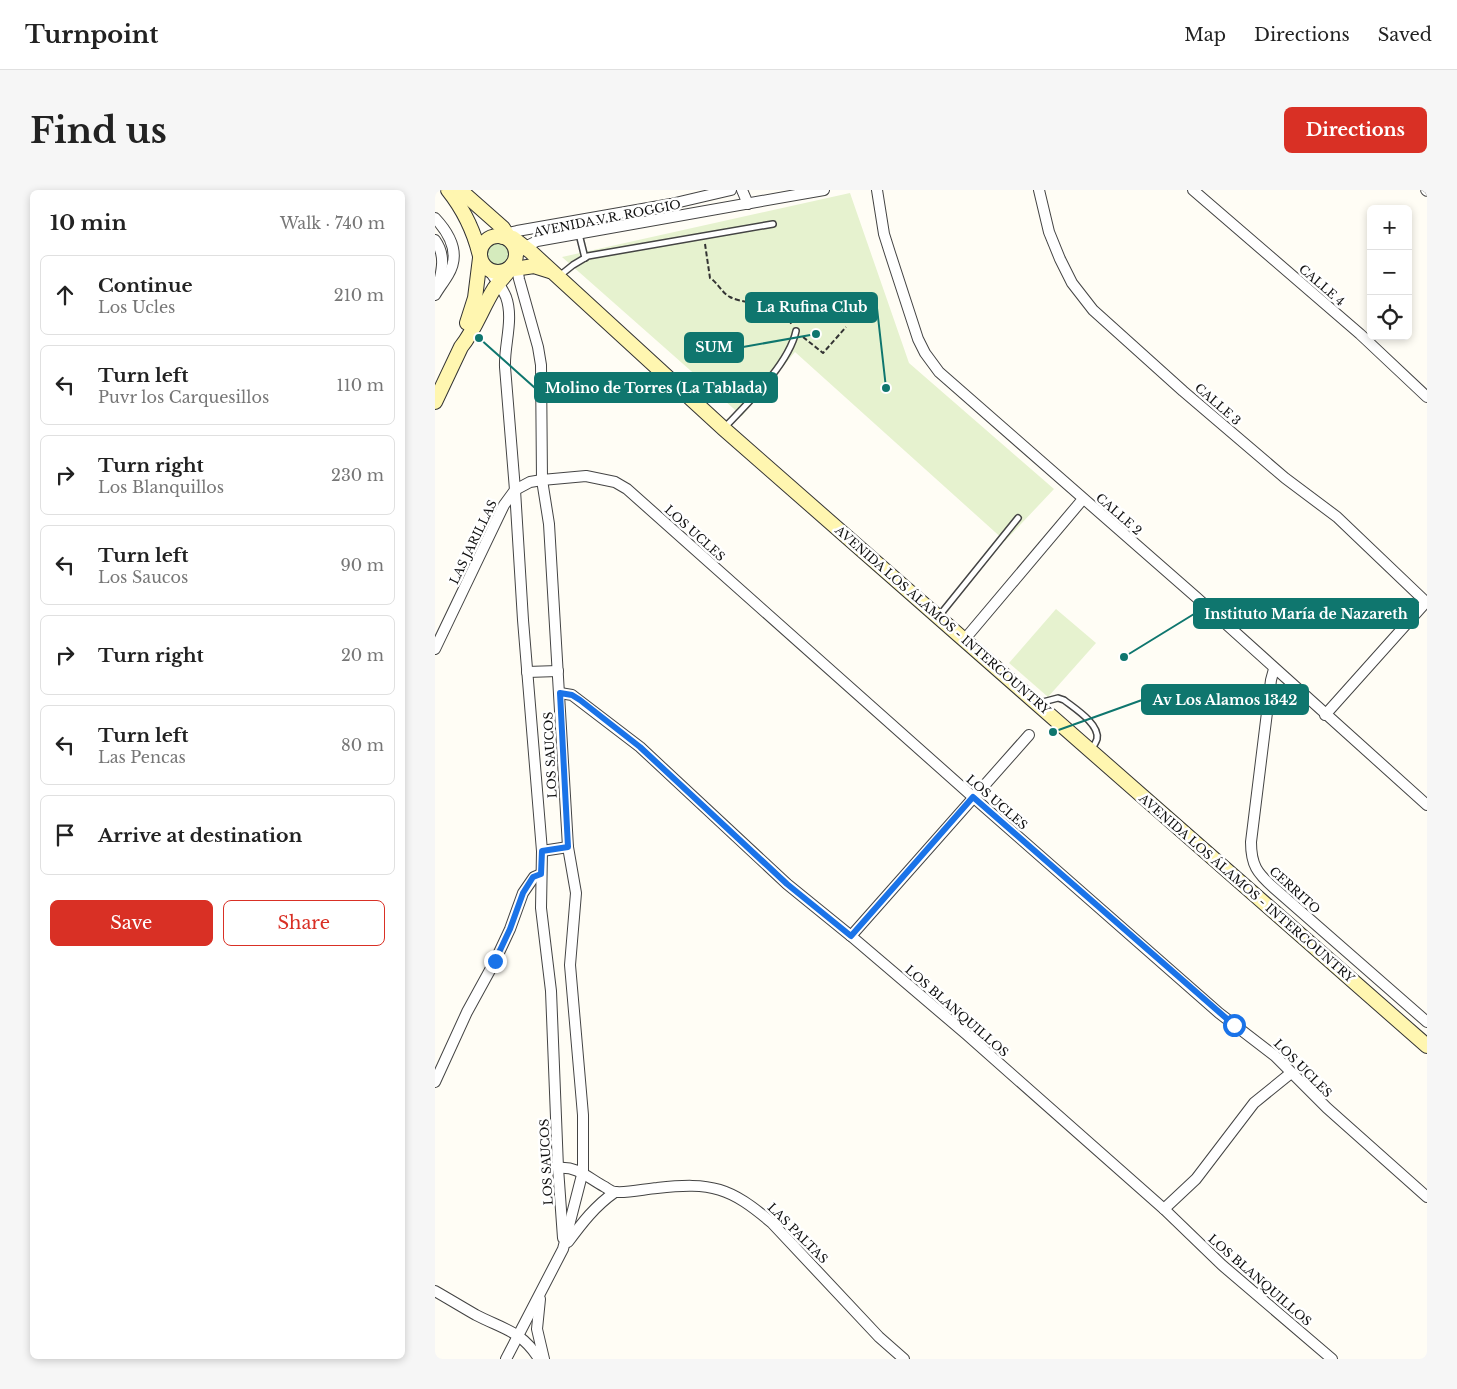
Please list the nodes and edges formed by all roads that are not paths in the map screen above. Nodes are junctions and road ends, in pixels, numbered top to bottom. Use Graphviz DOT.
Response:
graph roads {
  1 [pos="448,190"];
  2 [pos="460,190"];
  3 [pos="731,190"];
  4 [pos="742,190"];
  5 [pos="823,190"];
  6 [pos="877,190"];
  7 [pos="1039,190"];
  8 [pos="1196,192"];
  9 [pos="671,204"];
  10 [pos="748,204"];
  11 [pos="674,217"];
  12 [pos="435,218"];
  13 [pos="773,224"];
  14 [pos="579,234"];
  15 [pos="435,240"];
  16 [pos="511,252"];
  17 [pos="480,257"];
  18 [pos="585,258"];
  19 [pos="489,270"];
  20 [pos="554,274"];
  21 [pos="498,284"];
  22 [pos="436,292"];
  23 [pos="796,331"];
  24 [pos="461,348"];
  25 [pos="1427,397"];
  26 [pos="435,402"];
  27 [pos="724,429"];
  28 [pos="542,480"];
  29 [pos="530,482"];
  30 [pos="515,490"];
  31 [pos="1083,499"];
  32 [pos="1018,518"];
  33 [pos="1427,602"];
  34 [pos="938,617"];
  35 [pos="964,640"];
  36 [pos="435,649"];
  37 [pos="1275,669"];
  38 [pos="558,671"];
  39 [pos="527,672"];
  40 [pos="560,693"];
  41 [pos="1038,703"];
  42 [pos="1325,715"];
  43 [pos="1029,735"];
  44 [pos="1091,750"];
  45 [pos="973,797"];
  46 [pos="1427,805"];
  47 [pos="568,847"];
  48 [pos="542,851"];
  49 [pos="541,874"];
  50 [pos="851,936"];
  51 [pos="1427,1022"];
  52 [pos="1427,1046"];
  53 [pos="1291,1073"];
  54 [pos="435,1082"];
  55 [pos="558,1168"];
  56 [pos="583,1171"];
  57 [pos="615,1192"];
  58 [pos="1427,1197"];
  59 [pos="1163,1209"];
  60 [pos="563,1249"];
  61 [pos="435,1291"];
  62 [pos="540,1293"];
  63 [pos="518,1335"];
  64 [pos="506,1359"];
  65 [pos="539,1359"];
  66 [pos="544,1359"];
  67 [pos="904,1359"];
  68 [pos="1332,1359"];
  1 -- 17 [label="main road"];
  2 -- 16 [label="main road, AVENIDA LOS ÁLAMOS - INTERCOUNTRY"];
  3 -- 9 [label="street, AVENIDA V.R. ROGGIO"];
  4 -- 10 [label="street"];
  5 -- 10 [label="street, AVENIDA V.R. ROGGIO"];
  6 -- 31 [label="street, CALLE 2"];
  7 -- 33 [label="street, CALLE 3"];
  8 -- 25 [label="street, CALLE 4"];
  9 -- 11 [label="street"];
  9 -- 16 [label="street, AVENIDA V.R. ROGGIO"];
  10 -- 11 [label="street, AVENIDA V.R. ROGGIO"];
  11 -- 14 [label="street, AVENIDA V.R. ROGGIO"];
  12 -- 22 [label="street"];
  13 -- 18 [label="lane"];
  14 -- 16 [label="street, AVENIDA V.R. ROGGIO"];
  14 -- 18 [label="lane"];
  15 -- 22 [label="street"];
  16 -- 17 [label="main road"];
  16 -- 19 [label="main road"];
  16 -- 20 [label="main road, AVENIDA LOS ÁLAMOS - INTERCOUNTRY"];
  16 -- 20 [label="main road"];
  16 -- 21 [label="main road"];
  16 -- 28 [label="street, LOS SAUCOS"];
  17 -- 19 [label="main road"];
  17 -- 24 [label="main road"];
  18 -- 20 [label="lane"];
  19 -- 21 [label="street, LOS SAUCOS"];
  20 -- 27 [label="main road, AVENIDA LOS ÁLAMOS - INTERCOUNTRY"];
  21 -- 24 [label="main road"];
  21 -- 30 [label="street, LOS SAUCOS"];
  23 -- 27 [label="lane"];
  24 -- 26 [label="main road"];
  27 -- 34 [label="main road, AVENIDA LOS ÁLAMOS - INTERCOUNTRY"];
  28 -- 29 [label="street, LOS UCLES"];
  28 -- 38 [label="street, LOS SAUCOS"];
  28 -- 45 [label="street, LOS UCLES"];
  29 -- 30 [label="street, LAS JARILLAS"];
  30 -- 36 [label="street, LAS JARILLAS"];
  30 -- 39 [label="street, LOS SAUCOS"];
  31 -- 35 [label="street"];
  31 -- 37 [label="street, CALLE 2"];
  32 -- 34 [label="lane"];
  33 -- 42 [label="street"];
  34 -- 35 [label="main road, AVENIDA LOS ÁLAMOS - INTERCOUNTRY"];
  35 -- 41 [label="main road, AVENIDA LOS ÁLAMOS - INTERCOUNTRY"];
  37 -- 42 [label="street, CALLE 2"];
  37 -- 51 [label="street, CERRITO"];
  38 -- 39 [label="street"];
  38 -- 40 [label="street, LOS SAUCOS"];
  39 -- 48 [label="street, LOS SAUCOS"];
  40 -- 47 [label="street, LOS SAUCOS"];
  40 -- 50 [label="street, LOS BLANQUILLOS"];
  41 -- 44 [label="main road, AVENIDA LOS ÁLAMOS - INTERCOUNTRY"];
  41 -- 44 [label="lane"];
  42 -- 46 [label="street, CALLE 2"];
  43 -- 45 [label="street"];
  44 -- 52 [label="main road, AVENIDA LOS ÁLAMOS - INTERCOUNTRY"];
  45 -- 50 [label="street"];
  45 -- 53 [label="street, LOS UCLES"];
  47 -- 48 [label="street"];
  47 -- 56 [label="street, LOS SAUCOS"];
  48 -- 49 [label="street, LOS SAUCOS"];
  49 -- 54 [label="street"];
  49 -- 55 [label="street, LOS SAUCOS"];
  50 -- 59 [label="street, LOS BLANQUILLOS"];
  53 -- 58 [label="street, LOS UCLES"];
  53 -- 59 [label="street"];
  55 -- 56 [label="street"];
  55 -- 60 [label="street, LOS SAUCOS"];
  56 -- 57 [label="street"];
  56 -- 60 [label="street, LOS SAUCOS"];
  57 -- 60 [label="street"];
  57 -- 67 [label="street, LAS PALTAS"];
  59 -- 68 [label="street, LOS BLANQUILLOS"];
  60 -- 62 [label="street, LOS SAUCOS"];
  61 -- 63 [label="street"];
  62 -- 63 [label="street, LOS SAUCOS"];
  62 -- 66 [label="street"];
  63 -- 64 [label="street, LOS SAUCOS"];
  63 -- 65 [label="street"];
}
